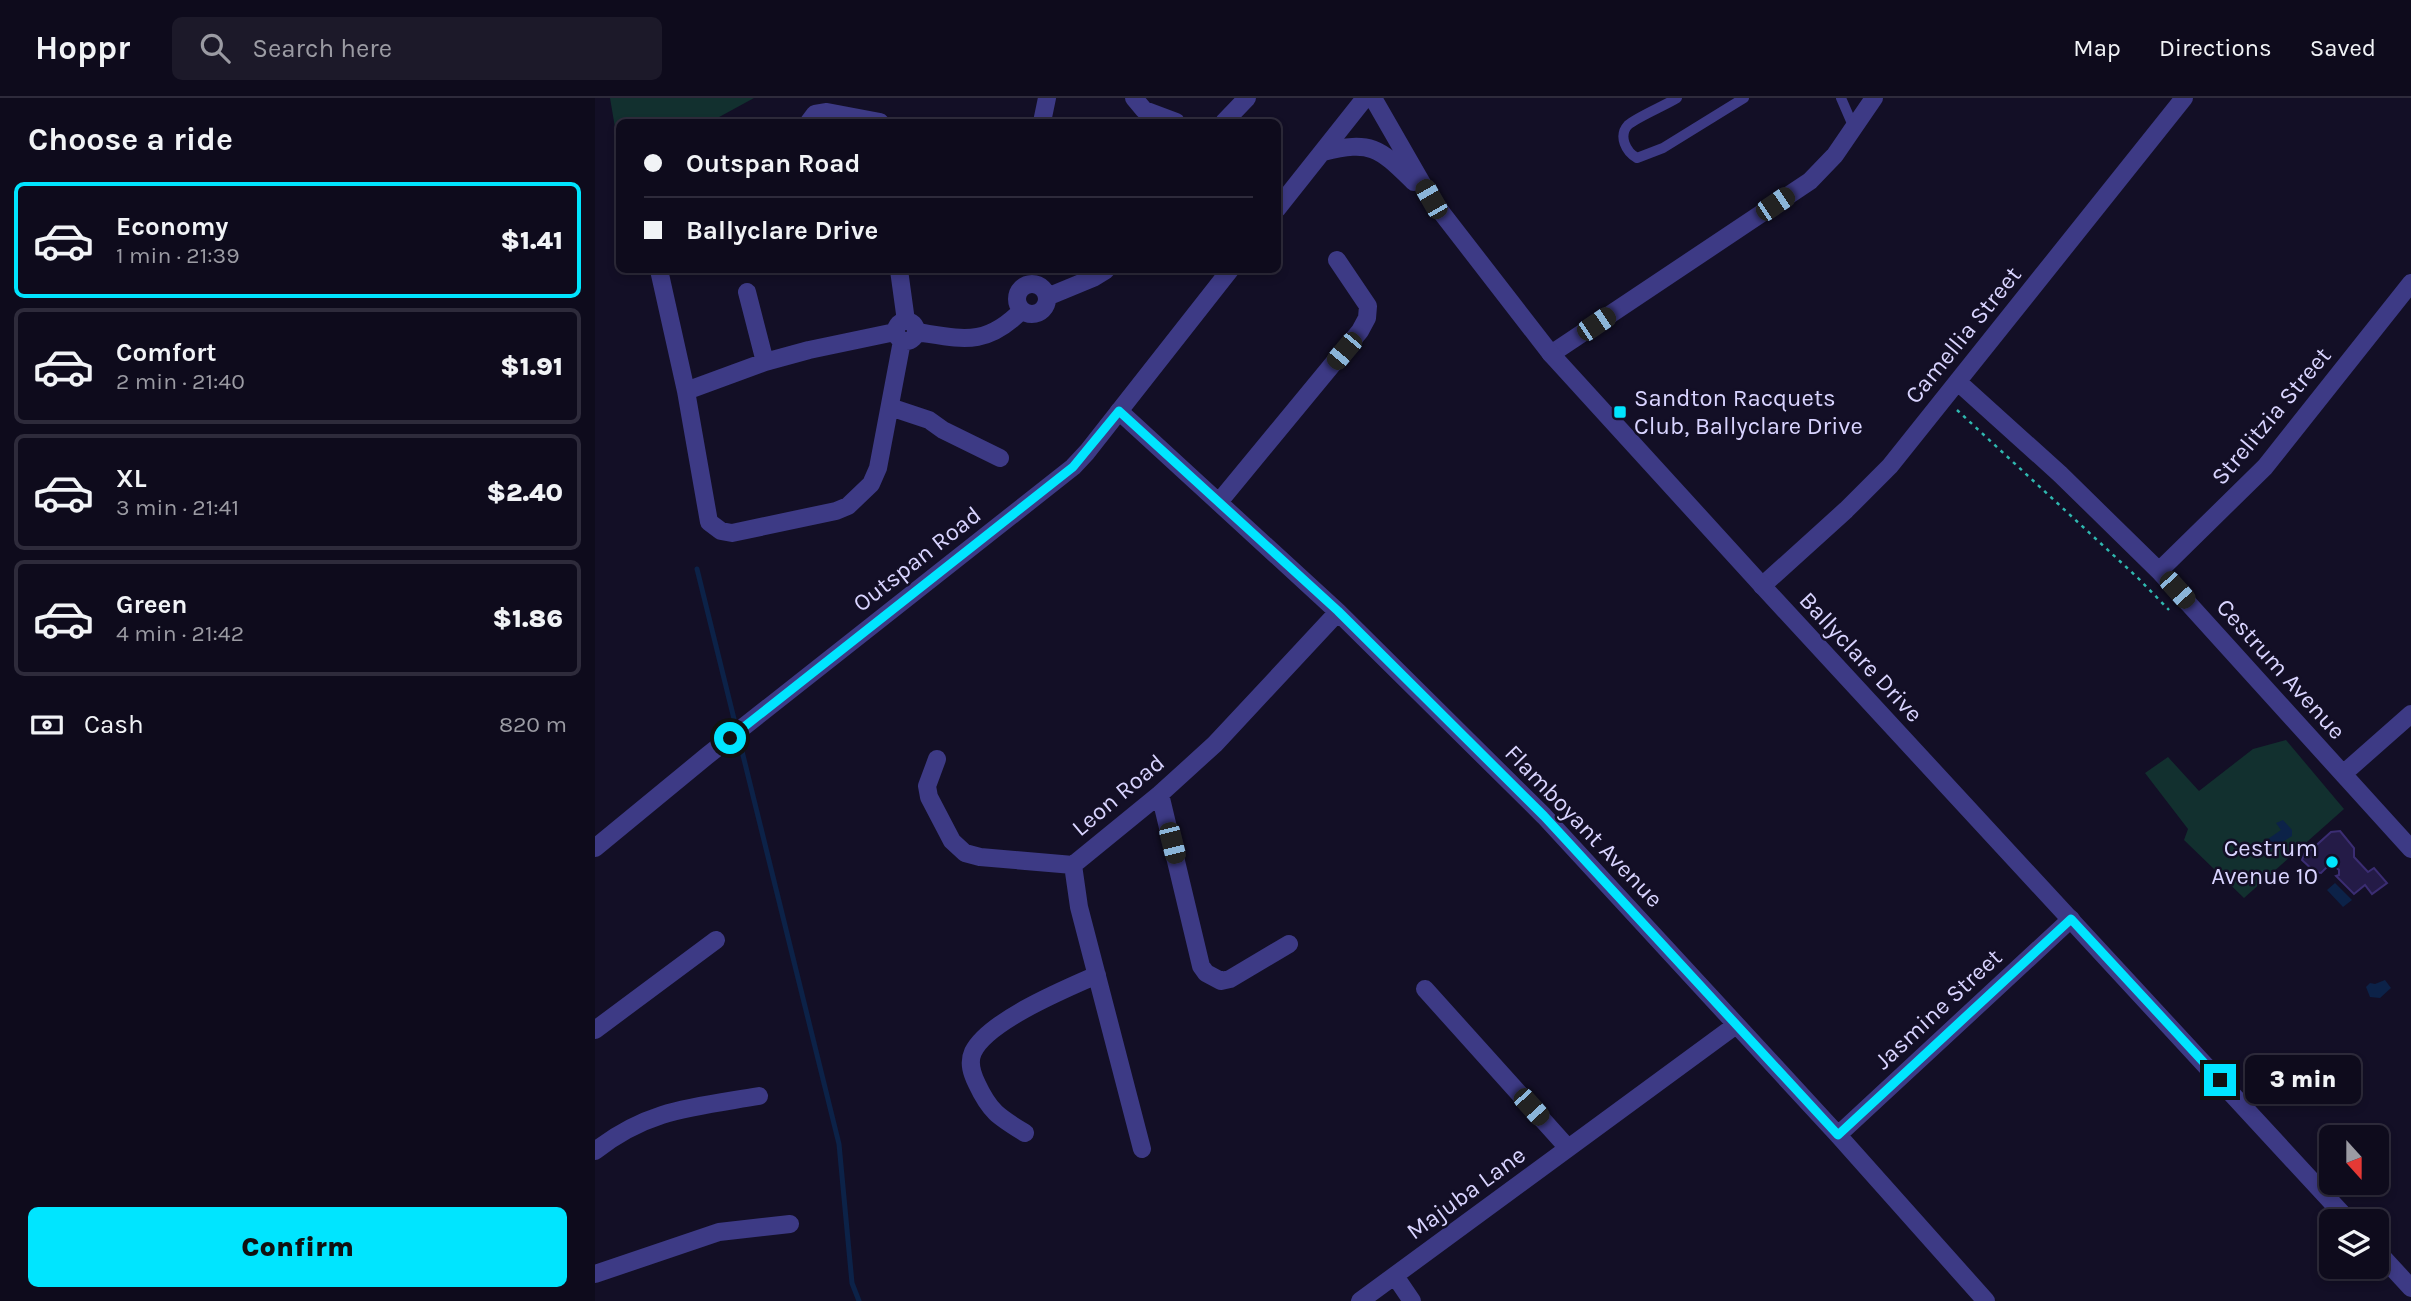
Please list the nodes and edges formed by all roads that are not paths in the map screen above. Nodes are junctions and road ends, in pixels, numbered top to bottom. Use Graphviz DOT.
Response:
graph roads {
  1 [pos="1047,98"];
  2 [pos="1134,98"];
  3 [pos="1247,98"];
  4 [pos="1365,98"];
  5 [pos="1373,98"];
  6 [pos="1678,98"];
  7 [pos="1744,98"];
  8 [pos="1841,98"];
  9 [pos="1874,98"];
  10 [pos="2184,98"];
  11 [pos="811,119"];
  12 [pos="866,119"];
  13 [pos="1043,119"];
  14 [pos="1168,119"];
  15 [pos="1227,119"];
  16 [pos="1854,129"];
  17 [pos="1323,152"];
  18 [pos="1431,199"];
  19 [pos="1281,204"];
  20 [pos="1337,260"];
  21 [pos="660,273"];
  22 [pos="899,273"];
  23 [pos="1101,273"];
  24 [pos="1228,273"];
  25 [pos="1029,276"];
  26 [pos="2411,283"];
  27 [pos="747,292"];
  28 [pos="1047,297"];
  29 [pos="1022,310"];
  30 [pos="905,331"];
  31 [pos="1551,354"];
  32 [pos="765,362"];
  33 [pos="1958,382"];
  34 [pos="686,391"];
  35 [pos="890,407"];
  36 [pos="1119,411"];
  37 [pos="1000,458"];
  38 [pos="1219,502"];
  39 [pos="2159,571"];
  40 [pos="1762,586"];
  41 [pos="1338,611"];
  42 [pos="2411,714"];
  43 [pos="937,758"];
  44 [pos="2343,774"];
  45 [pos="1160,794"];
  46 [pos="595,848"];
  47 [pos="2411,849"];
  48 [pos="1073,865"];
  49 [pos="2071,919"];
  50 [pos="716,940"];
  51 [pos="1289,944"];
  52 [pos="1097,975"];
  53 [pos="1425,989"];
  54 [pos="1735,1025"];
  55 [pos="595,1030"];
  56 [pos="759,1096"];
  57 [pos="1025,1133"];
  58 [pos="1838,1135"];
  59 [pos="1568,1148"];
  60 [pos="1142,1149"];
  61 [pos="595,1151"];
  62 [pos="2338,1209"];
  63 [pos="790,1224"];
  64 [pos="2389,1264"];
  65 [pos="595,1274"];
  66 [pos="1395,1276"];
  67 [pos="2411,1288"];
  68 [pos="1360,1301"];
  69 [pos="1412,1301"];
  70 [pos="1986,1301"];
  1 -- 13 [label="street"];
  2 -- 14 [label="street"];
  3 -- 15 [label="street"];
  4 -- 17 [label="street"];
  5 -- 18 [label="street, Ballyclare Drive"];
  6 -- 7 [label="lane"];
  8 -- 16 [label="lane"];
  9 -- 16 [label="street"];
  10 -- 33 [label="street, Camellia Street"];
  11 -- 12 [label="street"];
  16 -- 31 [label="street"];
  17 -- 18 [label="street"];
  17 -- 19 [label="street"];
  18 -- 31 [label="street, Ballyclare Drive"];
  20 -- 38 [label="street"];
  21 -- 34 [label="street"];
  22 -- 30 [label="street"];
  23 -- 28 [label="street"];
  24 -- 36 [label="street, Outspan Road"];
  25 -- 28 [label="street"];
  25 -- 29 [label="street"];
  26 -- 39 [label="street, Strelitzia Street"];
  27 -- 32 [label="street"];
  28 -- 29 [label="street"];
  29 -- 30 [label="street"];
  30 -- 32 [label="street"];
  30 -- 35 [label="street"];
  31 -- 40 [label="street, Ballyclare Drive"];
  32 -- 34 [label="street"];
  33 -- 39 [label="street, Cestrum Avenue"];
  33 -- 40 [label="street, Camellia Street"];
  34 -- 35 [label="street"];
  35 -- 37 [label="street"];
  36 -- 38 [label="street, Flamboyant Avenue"];
  36 -- 46 [label="street, Outspan Road"];
  38 -- 41 [label="street, Flamboyant Avenue"];
  39 -- 44 [label="street, Cestrum Avenue"];
  40 -- 49 [label="street, Ballyclare Drive"];
  41 -- 45 [label="street, Leon Road"];
  41 -- 54 [label="street, Flamboyant Avenue"];
  42 -- 44 [label="street"];
  43 -- 48 [label="street"];
  44 -- 47 [label="street, Cestrum Avenue"];
  45 -- 48 [label="street, Leon Road"];
  45 -- 51 [label="street"];
  48 -- 52 [label="street, Leon Road"];
  49 -- 58 [label="street, Jasmine Street"];
  49 -- 62 [label="street, Ballyclare Drive"];
  50 -- 55 [label="street"];
  52 -- 57 [label="street"];
  52 -- 60 [label="street, Leon Road"];
  53 -- 59 [label="street"];
  54 -- 58 [label="street, Flamboyant Avenue"];
  54 -- 59 [label="street, Majuba Lane"];
  56 -- 61 [label="street"];
  58 -- 70 [label="street, Flamboyant Avenue"];
  59 -- 66 [label="street, Majuba Lane"];
  63 -- 65 [label="street"];
  64 -- 67 [label="street"];
  66 -- 68 [label="street, Majuba Lane"];
  66 -- 69 [label="street"];
}
